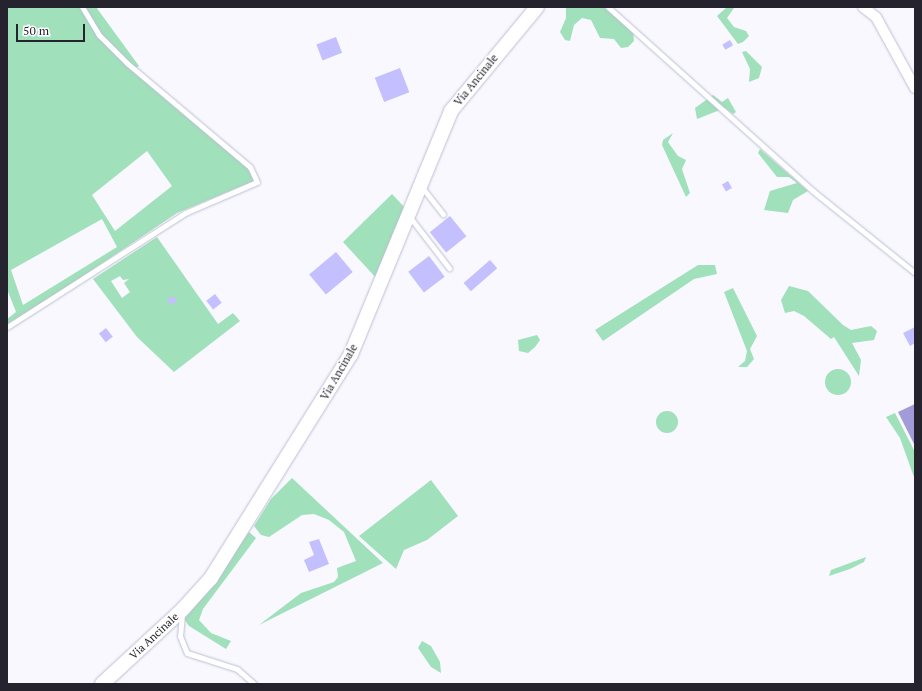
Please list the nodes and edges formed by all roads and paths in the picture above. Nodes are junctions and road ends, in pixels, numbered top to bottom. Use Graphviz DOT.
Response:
graph roads {
  1 [pos="82,7"];
  2 [pos="537,7"];
  3 [pos="608,7"];
  4 [pos="863,7"];
  5 [pos="915,88"];
  6 [pos="421,185"];
  7 [pos="443,214"];
  8 [pos="408,215"];
  9 [pos="449,268"];
  10 [pos="915,273"];
  11 [pos="7,327"];
  12 [pos="183,609"];
  13 [pos="102,684"];
  14 [pos="254,684"];
  1 -- 11 [label="lane"];
  2 -- 6 [label="main road, Via Ancinale"];
  3 -- 10 [label="lane"];
  4 -- 5 [label="street"];
  6 -- 7 [label="lane"];
  6 -- 8 [label="main road, Via Ancinale"];
  8 -- 9 [label="lane"];
  8 -- 12 [label="main road, Via Ancinale"];
  12 -- 13 [label="main road, Via Ancinale"];
  12 -- 14 [label="lane"];
}
